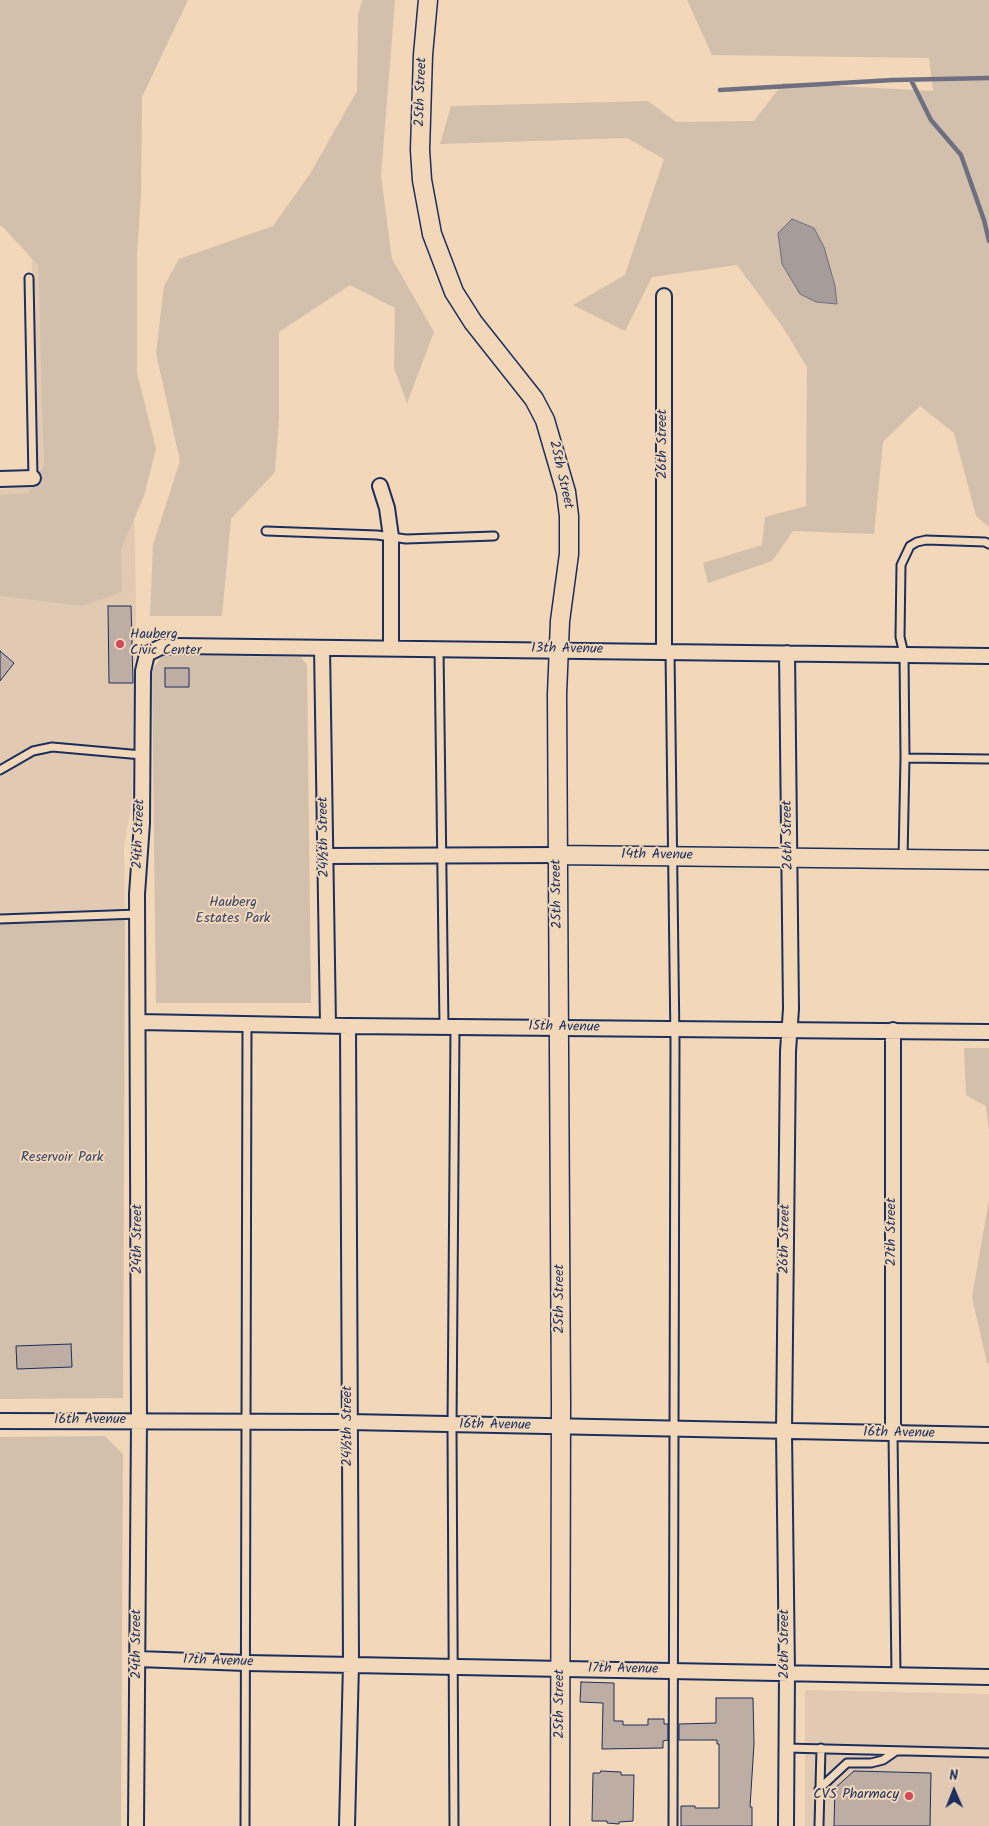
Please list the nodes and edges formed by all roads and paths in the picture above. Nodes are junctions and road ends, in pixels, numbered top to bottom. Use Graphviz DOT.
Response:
graph roads {
  1 [pos="428,0"];
  2 [pos="28,278"];
  3 [pos="664,296"];
  4 [pos="33,478"];
  5 [pos="0,479"];
  6 [pos="380,486"];
  7 [pos="266,531"];
  8 [pos="494,536"];
  9 [pos="391,537"];
  10 [pos="989,544"];
  11 [pos="322,648"];
  12 [pos="391,648"];
  13 [pos="439,648"];
  14 [pos="558,650"];
  15 [pos="667,652"];
  16 [pos="786,653"];
  17 [pos="147,654"];
  18 [pos="904,654"];
  19 [pos="989,656"];
  20 [pos="142,755"];
  21 [pos="905,758"];
  22 [pos="989,759"];
  23 [pos="0,770"];
  24 [pos="558,855"];
  25 [pos="325,856"];
  26 [pos="441,856"];
  27 [pos="672,857"];
  28 [pos="790,858"];
  29 [pos="903,858"];
  30 [pos="989,860"];
  31 [pos="138,914"];
  32 [pos="0,919"];
  33 [pos="139,1022"];
  34 [pos="247,1024"];
  35 [pos="328,1025"];
  36 [pos="348,1026"];
  37 [pos="449,1027"];
  38 [pos="560,1028"];
  39 [pos="675,1029"];
  40 [pos="789,1030"];
  41 [pos="893,1030"];
  42 [pos="989,1032"];
  43 [pos="139,1420"];
  44 [pos="247,1421"];
  45 [pos="0,1422"];
  46 [pos="349,1422"];
  47 [pos="452,1426"];
  48 [pos="561,1428"];
  49 [pos="673,1430"];
  50 [pos="784,1431"];
  51 [pos="893,1434"];
  52 [pos="989,1436"];
  53 [pos="138,1659"];
  54 [pos="246,1663"];
  55 [pos="351,1664"];
  56 [pos="453,1666"];
  57 [pos="561,1669"];
  58 [pos="674,1671"];
  59 [pos="787,1673"];
  60 [pos="896,1675"];
  61 [pos="989,1677"];
  62 [pos="786,1748"];
  63 [pos="821,1748"];
  64 [pos="896,1750"];
  65 [pos="989,1753"];
  66 [pos="819,1789"];
  67 [pos="136,1826"];
  68 [pos="245,1826"];
  69 [pos="348,1826"];
  70 [pos="454,1826"];
  71 [pos="560,1826"];
  72 [pos="673,1826"];
  73 [pos="786,1826"];
  74 [pos="819,1826"];
  1 -- 14 [label="street, 25th Street"];
  2 -- 4 [label="lane"];
  3 -- 15 [label="street, 26th Street"];
  4 -- 5 [label="street"];
  6 -- 9 [label="street"];
  7 -- 9 [label="lane"];
  8 -- 9 [label="lane"];
  9 -- 12 [label="street"];
  10 -- 18 [label="lane"];
  11 -- 12 [label="street, 13th Avenue"];
  11 -- 17 [label="street, 13th Avenue"];
  11 -- 25 [label="street, 24½th Street"];
  12 -- 13 [label="street, 13th Avenue"];
  13 -- 14 [label="street, 13th Avenue"];
  13 -- 26 [label="lane"];
  14 -- 15 [label="street, 13th Avenue"];
  14 -- 24 [label="street, 25th Street"];
  15 -- 16 [label="street, 13th Avenue"];
  15 -- 27 [label="lane"];
  16 -- 18 [label="street, 13th Avenue"];
  16 -- 28 [label="street, 26th Street"];
  17 -- 20 [label="street, 24th Street"];
  18 -- 19 [label="street, 13th Avenue"];
  18 -- 21 [label="lane"];
  20 -- 23 [label="lane"];
  20 -- 31 [label="street, 24th Street"];
  21 -- 22 [label="lane"];
  21 -- 29 [label="lane"];
  24 -- 26 [label="street, 14th Avenue"];
  24 -- 27 [label="street, 14th Avenue"];
  24 -- 38 [label="street, 25th Street"];
  25 -- 26 [label="street, 14th Avenue"];
  25 -- 35 [label="street, 24½th Street"];
  26 -- 37 [label="lane"];
  27 -- 28 [label="street, 14th Avenue"];
  27 -- 39 [label="lane"];
  28 -- 29 [label="street, 14th Avenue"];
  28 -- 40 [label="street, 26th Street"];
  29 -- 30 [label="street, 14th Avenue"];
  31 -- 32 [label="lane"];
  31 -- 33 [label="street, 24th Street"];
  33 -- 34 [label="street, 15th Avenue"];
  33 -- 43 [label="street, 24th Street"];
  34 -- 35 [label="street, 15th Avenue"];
  34 -- 44 [label="lane"];
  35 -- 36 [label="street, 15th Avenue"];
  36 -- 37 [label="street, 15th Avenue"];
  36 -- 46 [label="street, 24½th Street"];
  37 -- 38 [label="street, 15th Avenue"];
  37 -- 47 [label="lane"];
  38 -- 39 [label="street, 15th Avenue"];
  38 -- 48 [label="street, 25th Street"];
  39 -- 40 [label="street, 15th Avenue"];
  39 -- 49 [label="lane"];
  40 -- 41 [label="street, 15th Avenue"];
  40 -- 50 [label="street, 26th Street"];
  41 -- 42 [label="street, 15th Avenue"];
  41 -- 51 [label="street, 27th Street"];
  43 -- 44 [label="street, 16th Avenue"];
  43 -- 45 [label="street, 16th Avenue"];
  43 -- 53 [label="street, 24th Street"];
  44 -- 46 [label="street, 16th Avenue"];
  44 -- 54 [label="lane"];
  46 -- 47 [label="street, 16th Avenue"];
  46 -- 55 [label="street, 24½th Street"];
  47 -- 48 [label="street, 16th Avenue"];
  47 -- 56 [label="lane"];
  48 -- 49 [label="street, 16th Avenue"];
  48 -- 57 [label="street, 25th Street"];
  49 -- 50 [label="street, 16th Avenue"];
  49 -- 58 [label="lane"];
  50 -- 51 [label="street, 16th Avenue"];
  50 -- 59 [label="street, 26th Street"];
  51 -- 52 [label="street, 16th Avenue"];
  51 -- 60 [label="lane"];
  53 -- 54 [label="street, 17th Avenue"];
  53 -- 67 [label="street, 24th Street"];
  54 -- 55 [label="street, 17th Avenue"];
  54 -- 68 [label="lane"];
  55 -- 56 [label="street, 17th Avenue"];
  55 -- 69 [label="street, 24½th Street"];
  56 -- 57 [label="street, 17th Avenue"];
  56 -- 70 [label="lane"];
  57 -- 58 [label="street, 17th Avenue"];
  57 -- 71 [label="street, 25th Street"];
  58 -- 59 [label="street, 17th Avenue"];
  58 -- 72 [label="lane"];
  59 -- 60 [label="street, 17th Avenue"];
  59 -- 62 [label="street, 26th Street"];
  60 -- 61 [label="street, 17th Avenue"];
  62 -- 63 [label="lane"];
  62 -- 73 [label="street, 26th Street"];
  63 -- 64 [label="lane"];
  63 -- 66 [label="lane"];
  64 -- 65 [label="lane"];
  64 -- 66 [label="lane"];
  66 -- 74 [label="lane"];
}
